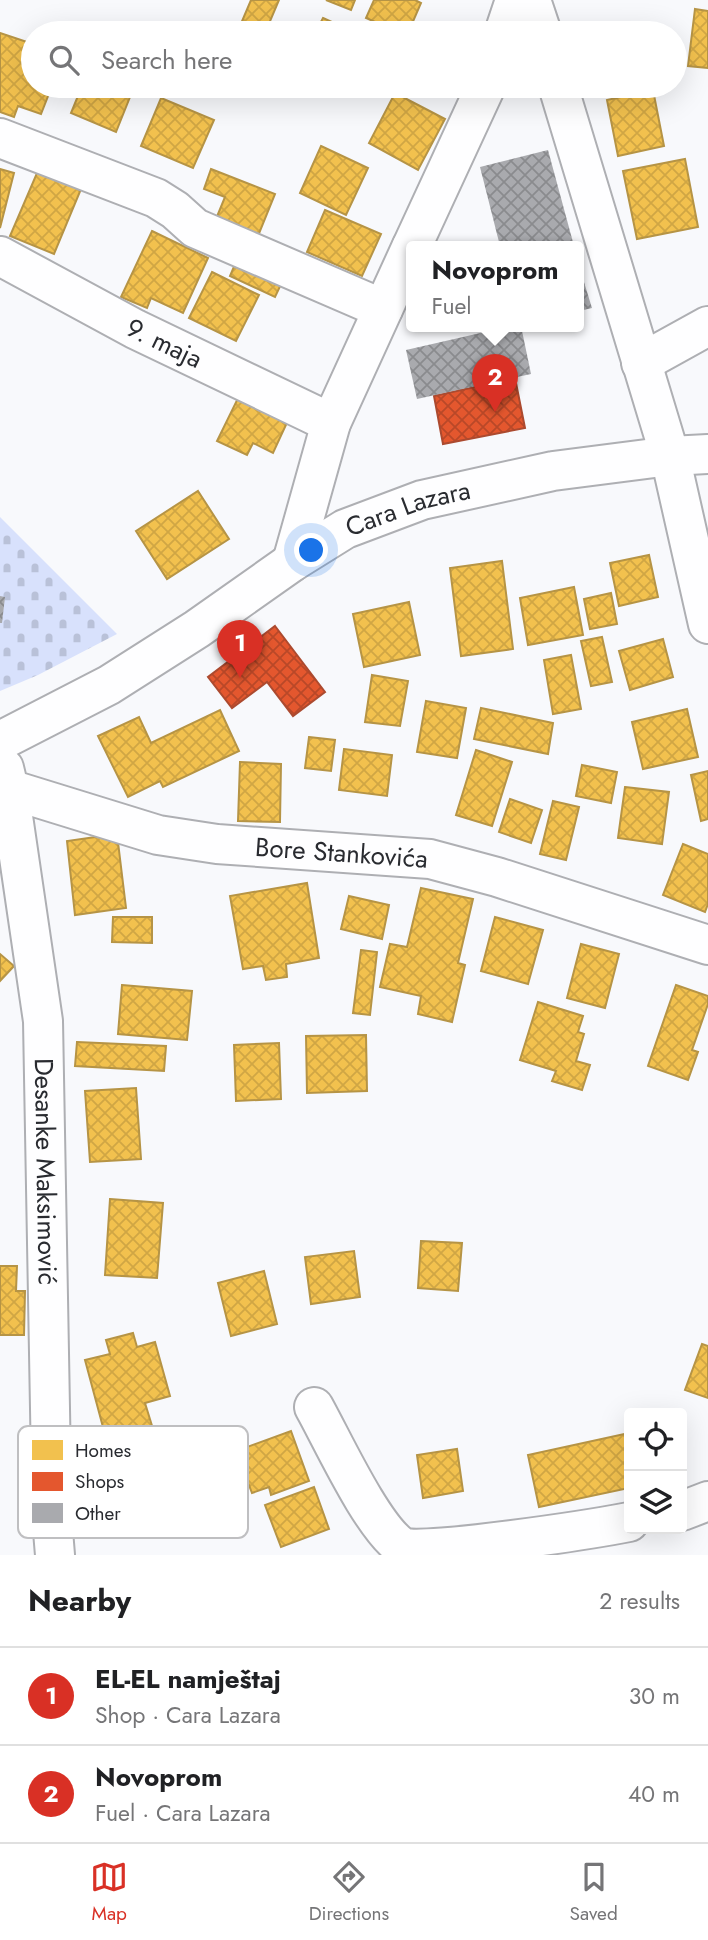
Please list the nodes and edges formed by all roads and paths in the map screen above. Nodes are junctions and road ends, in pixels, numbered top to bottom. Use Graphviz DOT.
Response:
graph roads {
  1 [pos="515,0"];
  2 [pos="531,0"];
  3 [pos="509,21"];
  4 [pos="538,21"];
  5 [pos="480,98"];
  6 [pos="562,98"];
  7 [pos="0,138"];
  8 [pos="415,241"];
  9 [pos="0,256"];
  10 [pos="406,260"];
  11 [pos="383,309"];
  12 [pos="708,327"];
  13 [pos="641,363"];
  14 [pos="331,423"];
  15 [pos="708,454"];
  16 [pos="670,456"];
  17 [pos="292,562"];
  18 [pos="708,624"];
  19 [pos="0,741"];
  20 [pos="4,771"];
  21 [pos="708,945"];
  22 [pos="314,1407"];
  23 [pos="51,1426"];
  24 [pos="708,1501"];
  25 [pos="687,1509"];
  26 [pos="624,1524"];
  27 [pos="550,1546"];
  1 -- 3 [label="street"];
  2 -- 4 [label="street"];
  5 -- 8 [label="street"];
  6 -- 13 [label="street"];
  7 -- 11 [label="street"];
  9 -- 14 [label="street, 9. maja"];
  10 -- 11 [label="street"];
  11 -- 14 [label="street"];
  12 -- 13 [label="street"];
  13 -- 16 [label="street"];
  14 -- 17 [label="street"];
  15 -- 16 [label="street, Cara Lazara"];
  16 -- 17 [label="street, Cara Lazara"];
  16 -- 18 [label="street"];
  17 -- 19 [label="street, Cara Lazara"];
  20 -- 21 [label="street, Bore Stankovića"];
  20 -- 23 [label="street, Desanke Maksimović"];
  22 -- 27 [label="street"];
  24 -- 25 [label="street"];
  26 -- 27 [label="street"];
}
